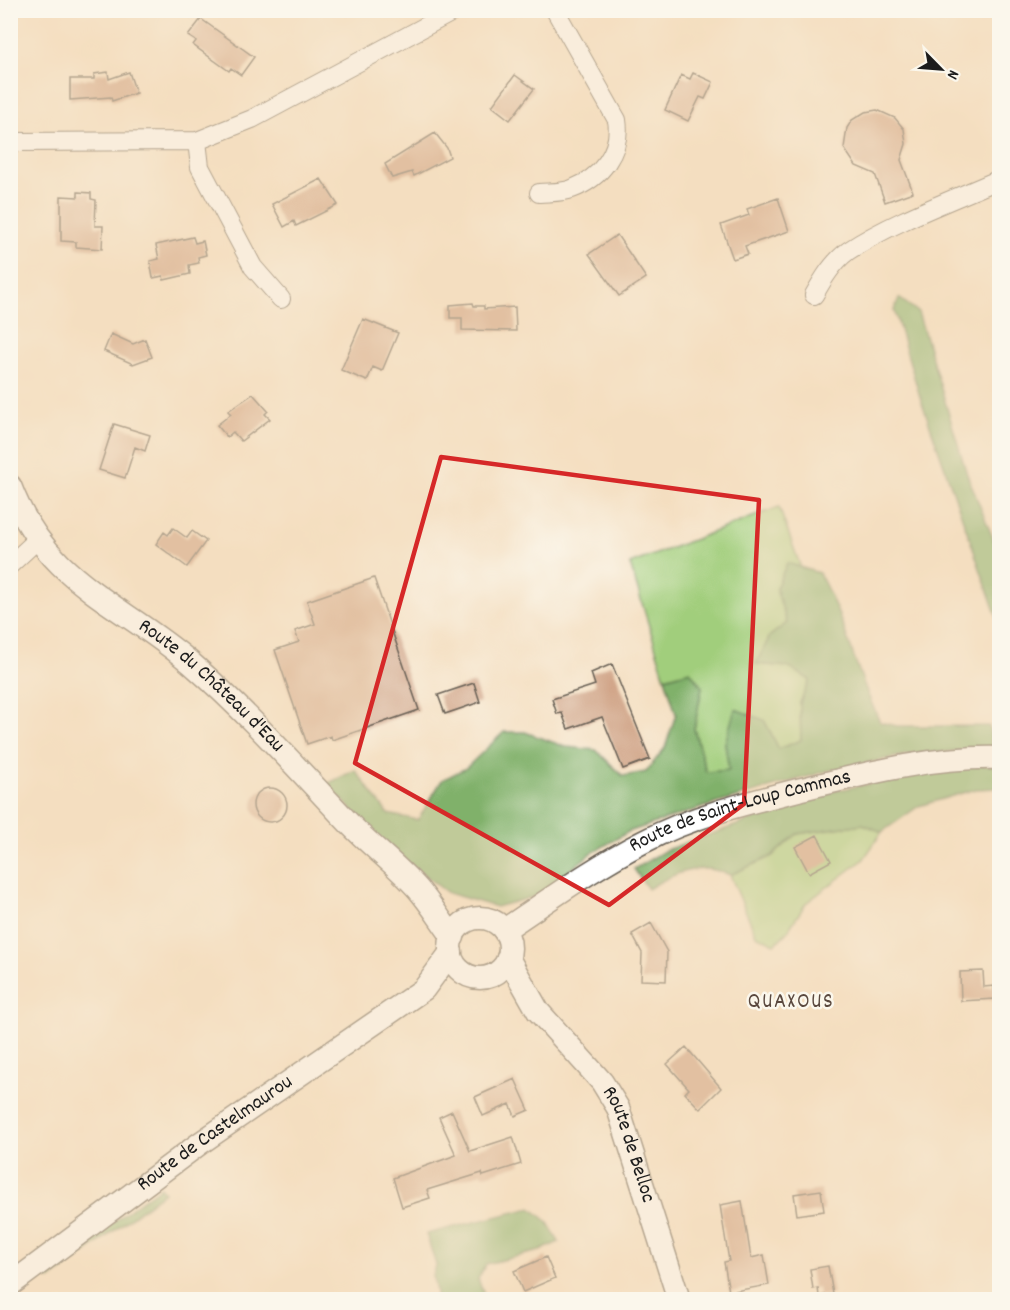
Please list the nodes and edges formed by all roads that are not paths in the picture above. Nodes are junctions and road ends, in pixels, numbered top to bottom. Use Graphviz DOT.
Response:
graph roads {
  1 [pos="456,10"];
  2 [pos="555,10"];
  3 [pos="196,141"];
  4 [pos="10,142"];
  5 [pos="999,179"];
  6 [pos="539,193"];
  7 [pos="814,295"];
  8 [pos="281,299"];
  9 [pos="10,486"];
  10 [pos="38,539"];
  11 [pos="10,565"];
  12 [pos="999,758"];
  13 [pos="417,888"];
  14 [pos="471,920"];
  15 [pos="504,930"];
  16 [pos="452,944"];
  17 [pos="508,958"];
  18 [pos="477,976"];
  19 [pos="424,989"];
  20 [pos="538,1011"];
  21 [pos="10,1285"];
  22 [pos="679,1299"];
  1 -- 3 [label="street"];
  2 -- 6 [label="street"];
  3 -- 4 [label="street"];
  3 -- 8 [label="street"];
  5 -- 7 [label="street"];
  9 -- 10 [label="street, Route du Château d'Eau"];
  10 -- 11 [label="street"];
  10 -- 13 [label="street, Route du Château d'Eau"];
  12 -- 15 [label="street, Route de Saint-Loup Cammas"];
  13 -- 14 [label="street, Route du Château d'Eau"];
  13 -- 16 [label="street, Route du Château d'Eau"];
  14 -- 15 [label="street"];
  14 -- 16 [label="street"];
  15 -- 17 [label="street, Route de Belloc"];
  16 -- 18 [label="street, Route de Belloc"];
  16 -- 19 [label="street, Route de Castelmaurou"];
  17 -- 18 [label="street"];
  17 -- 20 [label="street, Route de Belloc"];
  18 -- 19 [label="street, Route de Castelmaurou"];
  18 -- 20 [label="street, Route de Belloc"];
  19 -- 21 [label="street, Route de Castelmaurou"];
  20 -- 22 [label="street, Route de Belloc"];
}
